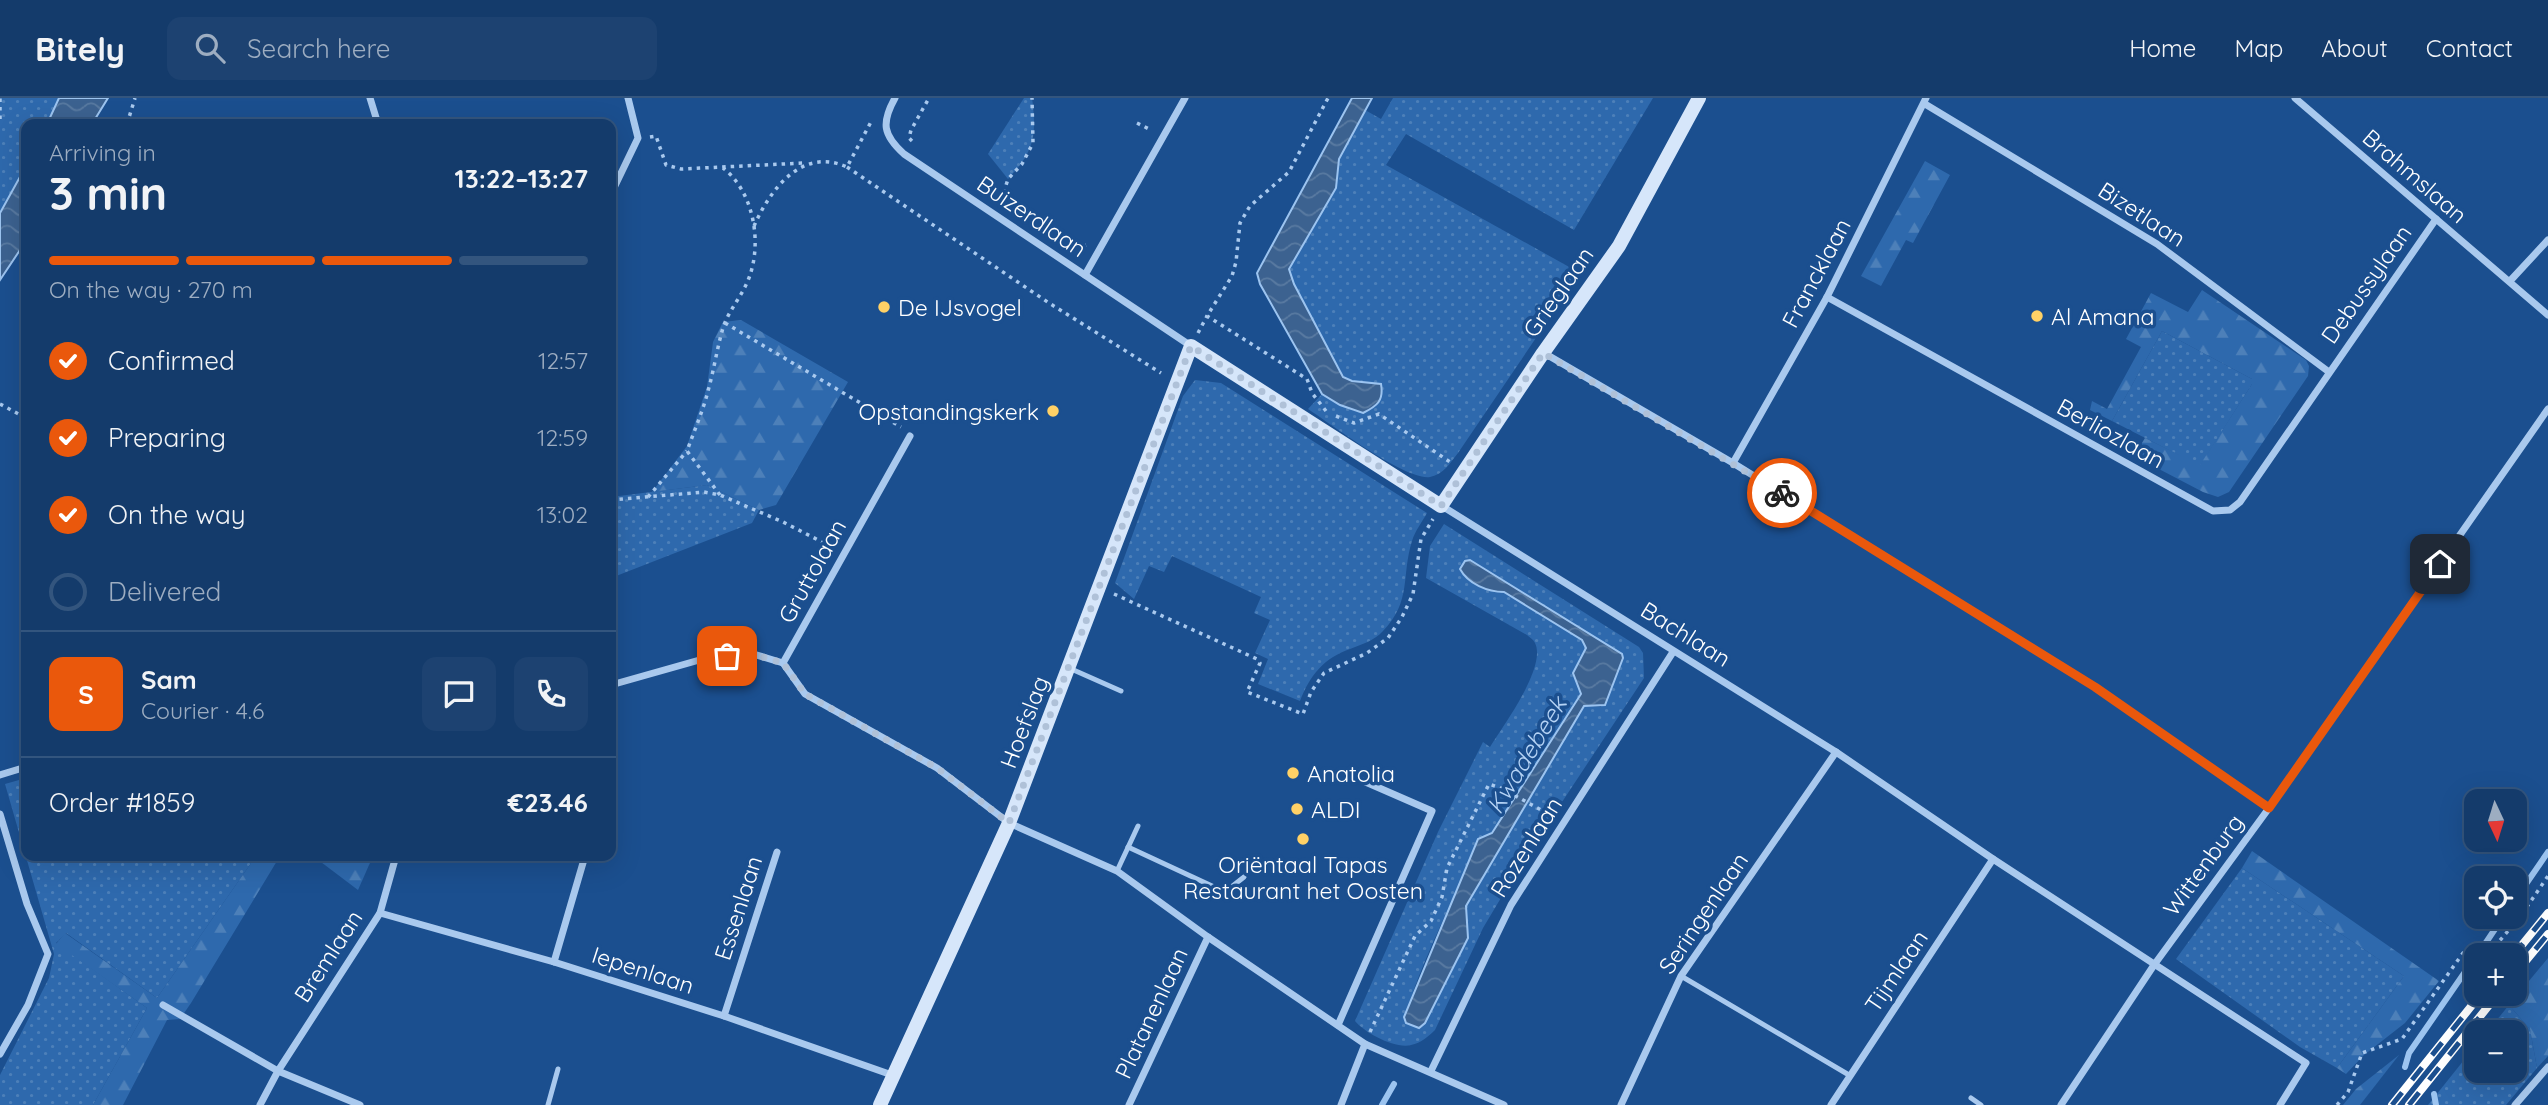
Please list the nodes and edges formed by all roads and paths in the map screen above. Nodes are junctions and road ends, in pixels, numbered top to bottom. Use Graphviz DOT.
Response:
graph roads {
  1 [pos="0,98"];
  2 [pos="135,98"];
  3 [pos="370,98"];
  4 [pos="628,98"];
  5 [pos="895,98"];
  6 [pos="929,98"];
  7 [pos="1032,98"];
  8 [pos="1185,98"];
  9 [pos="1328,98"];
  10 [pos="1699,98"];
  11 [pos="2296,98"];
  12 [pos="1926,101"];
  13 [pos="888,110"];
  14 [pos="0,119"];
  15 [pos="129,119"];
  16 [pos="376,119"];
  17 [pos="1137,123"];
  18 [pos="1152,131"];
  19 [pos="638,138"];
  20 [pos="916,146"];
  21 [pos="805,163"];
  22 [pos="847,167"];
  23 [pos="723,168"];
  24 [pos="616,184"];
  25 [pos="990,194"];
  26 [pos="2436,219"];
  27 [pos="753,228"];
  28 [pos="2548,240"];
  29 [pos="1088,244"];
  30 [pos="1068,246"];
  31 [pos="1085,275"];
  32 [pos="2510,281"];
  33 [pos="1827,297"];
  34 [pos="2548,315"];
  35 [pos="724,323"];
  36 [pos="1191,346"];
  37 [pos="1543,353"];
  38 [pos="2329,372"];
  39 [pos="1178,383"];
  40 [pos="0,404"];
  41 [pos="2548,409"];
  42 [pos="21,415"];
  43 [pos="910,436"];
  44 [pos="687,451"];
  45 [pos="1733,463"];
  46 [pos="1464,471"];
  47 [pos="720,495"];
  48 [pos="648,497"];
  49 [pos="616,500"];
  50 [pos="1441,506"];
  51 [pos="844,553"];
  52 [pos="1100,587"];
  53 [pos="1673,652"];
  54 [pos="783,663"];
  55 [pos="1069,668"];
  56 [pos="616,684"];
  57 [pos="1121,691"];
  58 [pos="1836,752"];
  59 [pos="21,769"];
  60 [pos="0,775"];
  61 [pos="1354,777"];
  62 [pos="2269,808"];
  63 [pos="0,814"];
  64 [pos="1551,816"];
  65 [pos="1009,823"];
  66 [pos="1138,826"];
  67 [pos="1128,847"];
  68 [pos="777,852"];
  69 [pos="1993,859"];
  70 [pos="395,861"];
  71 [pos="584,861"];
  72 [pos="1117,871"];
  73 [pos="2548,876"];
  74 [pos="1244,877"];
  75 [pos="380,913"];
  76 [pos="1208,937"];
  77 [pos="554,962"];
  78 [pos="2154,965"];
  79 [pos="1681,976"];
  80 [pos="163,1005"];
  81 [pos="724,1016"];
  82 [pos="1338,1025"];
  83 [pos="1365,1044"];
  84 [pos="0,1054"];
  85 [pos="2548,1067"];
  86 [pos="558,1069"];
  87 [pos="278,1070"];
  88 [pos="1431,1071"];
  89 [pos="892,1075"];
  90 [pos="1849,1075"];
  91 [pos="1971,1098"];
  92 [pos="260,1105"];
  93 [pos="360,1105"];
  94 [pos="548,1105"];
  95 [pos="880,1105"];
  96 [pos="1129,1105"];
  97 [pos="1340,1105"];
  98 [pos="1504,1105"];
  99 [pos="1621,1105"];
  100 [pos="1832,1105"];
  101 [pos="1981,1105"];
  102 [pos="2061,1105"];
  103 [pos="2280,1105"];
  104 [pos="2337,1105"];
  105 [pos="2515,1105"];
  1 -- 14 [label="path"];
  2 -- 15 [label="path"];
  3 -- 16 [label="street"];
  4 -- 19 [label="street"];
  5 -- 13 [label="street"];
  6 -- 20 [label="path"];
  7 -- 25 [label="path"];
  8 -- 31 [label="street"];
  9 -- 46 [label="path"];
  10 -- 37 [label="street, Grieglaan"];
  11 -- 26 [label="street, Brahmslaan"];
  12 -- 33 [label="street, Francklaan"];
  12 -- 38 [label="street, Bizetlaan"];
  13 -- 22 [label="path"];
  13 -- 31 [label="street, Buizerdlaan"];
  17 -- 18 [label="path"];
  19 -- 23 [label="path"];
  19 -- 24 [label="street"];
  21 -- 22 [label="path"];
  21 -- 23 [label="path"];
  21 -- 27 [label="path"];
  22 -- 39 [label="path"];
  23 -- 27 [label="path"];
  26 -- 32 [label="street, Brahmslaan"];
  26 -- 38 [label="street, Debussylaan"];
  27 -- 35 [label="path"];
  28 -- 32 [label="street"];
  29 -- 30 [label="path"];
  31 -- 36 [label="street, Buizerdlaan"];
  32 -- 34 [label="street, Brahmslaan"];
  33 -- 38 [label="street, Berliozlaan"];
  33 -- 45 [label="street, Francklaan"];
  35 -- 43 [label="path"];
  35 -- 44 [label="path"];
  36 -- 39 [label="street, Hoefslag"];
  36 -- 50 [label="street, Bachlaan"];
  37 -- 45 [label="street"];
  37 -- 46 [label="street, Grieglaan"];
  39 -- 52 [label="street, Hoefslag"];
  40 -- 42 [label="path"];
  41 -- 62 [label="street, Wittenburg"];
  43 -- 51 [label="street, Gruttolaan"];
  44 -- 47 [label="path"];
  44 -- 48 [label="path"];
  45 -- 62 [label="street"];
  46 -- 50 [label="street, Grieglaan"];
  47 -- 48 [label="path"];
  47 -- 51 [label="path"];
  48 -- 49 [label="path"];
  50 -- 52 [label="path"];
  50 -- 53 [label="street, Bachlaan"];
  51 -- 54 [label="street, Gruttolaan"];
  52 -- 55 [label="street, Hoefslag"];
  53 -- 58 [label="street, Bachlaan"];
  53 -- 88 [label="street, Rozenlaan"];
  54 -- 56 [label="street"];
  54 -- 65 [label="street"];
  55 -- 57 [label="lane"];
  55 -- 65 [label="street, Hoefslag"];
  58 -- 69 [label="street, Bachlaan"];
  58 -- 79 [label="street, Seringenlaan"];
  59 -- 60 [label="street"];
  61 -- 82 [label="street"];
  62 -- 78 [label="street, Wittenburg"];
  63 -- 84 [label="street"];
  64 -- 83 [label="path"];
  65 -- 72 [label="street"];
  65 -- 89 [label="street, Hoefslag"];
  66 -- 67 [label="lane"];
  67 -- 72 [label="lane"];
  67 -- 74 [label="lane"];
  68 -- 81 [label="street, Essenlaan"];
  69 -- 78 [label="street, Bachlaan"];
  69 -- 90 [label="street, Tijmlaan"];
  70 -- 75 [label="street, Bremlaan"];
  71 -- 77 [label="street"];
  72 -- 76 [label="street"];
  73 -- 104 [label="path"];
  75 -- 77 [label="street, Iepenlaan"];
  75 -- 87 [label="street, Bremlaan"];
  76 -- 82 [label="street"];
  76 -- 96 [label="street, Platanenlaan"];
  77 -- 81 [label="street, Iepenlaan"];
  78 -- 102 [label="street, Wittenburg"];
  78 -- 103 [label="street"];
  79 -- 90 [label="lane"];
  79 -- 99 [label="street, Seringenlaan"];
  80 -- 87 [label="street"];
  81 -- 89 [label="street, Iepenlaan"];
  82 -- 83 [label="street"];
  83 -- 88 [label="street"];
  83 -- 97 [label="street"];
  85 -- 105 [label="street"];
  86 -- 94 [label="lane"];
  87 -- 92 [label="street, Bremlaan"];
  87 -- 93 [label="street"];
  88 -- 98 [label="street"];
  89 -- 95 [label="street, Hoefslag"];
  90 -- 100 [label="street, Tijmlaan"];
  91 -- 101 [label="lane"];
}
